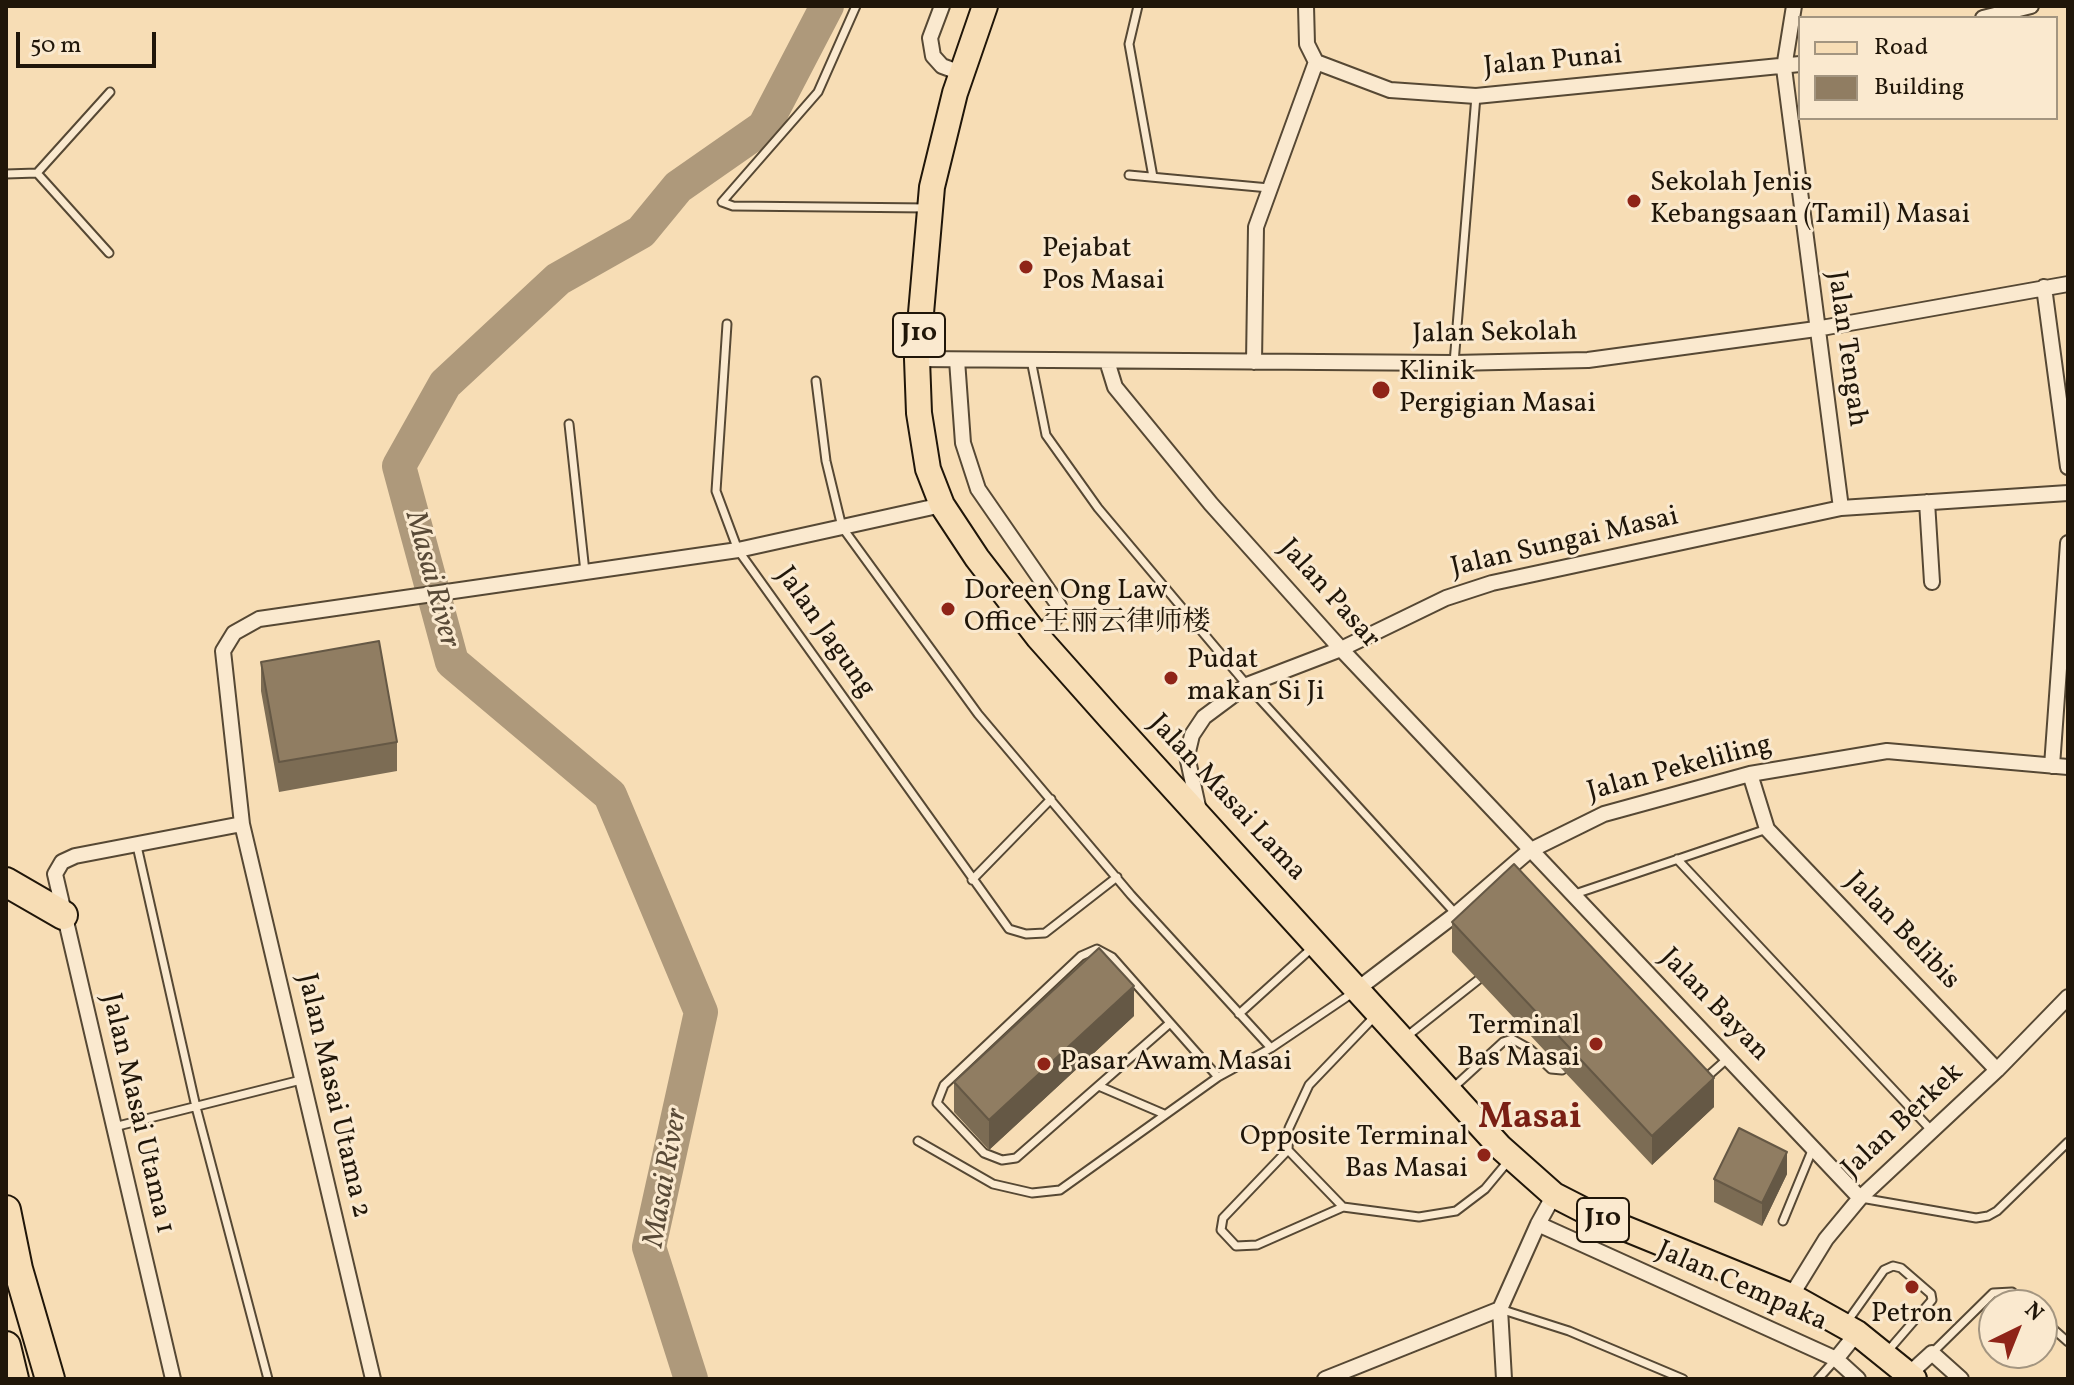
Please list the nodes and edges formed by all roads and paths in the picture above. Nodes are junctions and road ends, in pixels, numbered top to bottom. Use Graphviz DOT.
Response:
graph roads {
  1 [pos="856,6"];
  2 [pos="942,6"];
  3 [pos="985,6"];
  4 [pos="1138,6"];
  5 [pos="1306,6"];
  6 [pos="1794,6"];
  7 [pos="2031,6"];
  8 [pos="1991,16"];
  9 [pos="1316,62"];
  10 [pos="1798,64"];
  11 [pos="1784,68"];
  12 [pos="961,73"];
  13 [pos="110,92"];
  14 [pos="1476,96"];
  15 [pos="37,173"];
  16 [pos="6,174"];
  17 [pos="1129,175"];
  18 [pos="1153,177"];
  19 [pos="1269,188"];
  20 [pos="930,208"];
  21 [pos="109,253"];
  22 [pos="2068,284"];
  23 [pos="2044,287"];
  24 [pos="727,324"];
  25 [pos="1816,329"];
  26 [pos="917,359"];
  27 [pos="957,360"];
  28 [pos="1031,360"];
  29 [pos="1107,361"];
  30 [pos="1254,362"];
  31 [pos="1454,363"];
  32 [pos="816,381"];
  33 [pos="569,424"];
  34 [pos="2068,467"];
  35 [pos="2068,493"];
  36 [pos="1927,502"];
  37 [pos="942,505"];
  38 [pos="1841,508"];
  39 [pos="842,527"];
  40 [pos="2068,543"];
  41 [pos="738,550"];
  42 [pos="585,572"];
  43 [pos="1932,582"];
  44 [pos="1038,637"];
  45 [pos="1341,649"];
  46 [pos="1247,685"];
  47 [pos="2052,766"];
  48 [pos="2068,767"];
  49 [pos="1750,774"];
  50 [pos="1051,799"];
  51 [pos="1200,816"];
  52 [pos="242,824"];
  53 [pos="1767,829"];
  54 [pos="137,846"];
  55 [pos="1529,851"];
  56 [pos="1677,859"];
  57 [pos="1117,877"];
  58 [pos="972,880"];
  59 [pos="6,882"];
  60 [pos="1571,895"];
  61 [pos="1456,914"];
  62 [pos="63,915"];
  63 [pos="1317,943"];
  64 [pos="1478,980"];
  65 [pos="1359,988"];
  66 [pos="2068,997"];
  67 [pos="1380,1012"];
  68 [pos="1239,1014"];
  69 [pos="1170,1023"];
  70 [pos="1404,1038"];
  71 [pos="1271,1048"];
  72 [pos="1727,1059"];
  73 [pos="1562,1070"];
  74 [pos="1997,1070"];
  75 [pos="1697,1073"];
  76 [pos="1218,1077"];
  77 [pos="301,1080"];
  78 [pos="1101,1087"];
  79 [pos="1450,1090"];
  80 [pos="196,1107"];
  81 [pos="1164,1114"];
  82 [pos="112,1128"];
  83 [pos="1932,1131"];
  84 [pos="918,1141"];
  85 [pos="2068,1142"];
  86 [pos="1813,1148"];
  87 [pos="1288,1150"];
  88 [pos="1512,1158"];
  89 [pos="1554,1195"];
  90 [pos="1860,1198"];
  91 [pos="1343,1207"];
  92 [pos="6,1210"];
  93 [pos="1783,1221"];
  94 [pos="1538,1224"];
  95 [pos="1791,1296"];
  96 [pos="1978,1308"];
  97 [pos="1500,1309"];
  98 [pos="1850,1330"];
  99 [pos="6,1346"];
  100 [pos="1886,1353"];
  101 [pos="1932,1353"];
  102 [pos="1836,1359"];
  103 [pos="1911,1376"];
  104 [pos="14,1379"];
  105 [pos="50,1379"];
  106 [pos="173,1379"];
  107 [pos="268,1379"];
  108 [pos="373,1379"];
  109 [pos="1325,1379"];
  110 [pos="1504,1379"];
  111 [pos="1683,1379"];
  112 [pos="1818,1379"];
  113 [pos="1858,1379"];
  114 [pos="1961,1379"];
  1 -- 20 [label="lane"];
  2 -- 12 [label="street"];
  3 -- 12 [label="main road, Jalan Masai Lama / J10"];
  4 -- 18 [label="lane"];
  5 -- 9 [label="street"];
  6 -- 11 [label="street, Jalan Tengah"];
  7 -- 8 [label="street"];
  9 -- 14 [label="street, Jalan Punai"];
  9 -- 19 [label="street"];
  10 -- 11 [label="street, Jalan Punai"];
  11 -- 14 [label="street, Jalan Punai"];
  11 -- 25 [label="street, Jalan Tengah"];
  12 -- 20 [label="main road, Jalan Masai Lama / J10"];
  13 -- 15 [label="lane"];
  14 -- 31 [label="lane"];
  15 -- 16 [label="lane"];
  15 -- 21 [label="lane"];
  17 -- 18 [label="lane"];
  18 -- 19 [label="lane"];
  19 -- 30 [label="street"];
  20 -- 26 [label="main road, Jalan Masai Lama / J10"];
  22 -- 23 [label="street, Jalan Sekolah"];
  23 -- 25 [label="street, Jalan Sekolah"];
  23 -- 34 [label="street"];
  24 -- 41 [label="lane, Jalan Jagung"];
  25 -- 31 [label="street, Jalan Sekolah"];
  25 -- 38 [label="street, Jalan Tengah"];
  26 -- 27 [label="street, Jalan Sekolah"];
  26 -- 37 [label="main road, Jalan Masai Lama / J10"];
  27 -- 28 [label="street, Jalan Sekolah"];
  27 -- 44 [label="street"];
  28 -- 29 [label="street, Jalan Sekolah"];
  28 -- 46 [label="lane"];
  29 -- 30 [label="street, Jalan Sekolah"];
  29 -- 45 [label="street, Jalan Pasar"];
  30 -- 31 [label="street, Jalan Sekolah"];
  32 -- 39 [label="lane"];
  33 -- 42 [label="lane"];
  35 -- 36 [label="street, Jalan Sungai Masai"];
  36 -- 38 [label="street, Jalan Sungai Masai"];
  36 -- 43 [label="street"];
  37 -- 39 [label="street, Jalan Masai Utama 2"];
  37 -- 44 [label="main road, Jalan Masai Lama / J10"];
  38 -- 45 [label="street, Jalan Sungai Masai"];
  39 -- 41 [label="street, Jalan Masai Utama 2"];
  39 -- 50 [label="lane"];
  40 -- 47 [label="street"];
  41 -- 42 [label="street, Jalan Masai Utama 2"];
  41 -- 58 [label="lane, Jalan Jagung"];
  42 -- 52 [label="street, Jalan Masai Utama 2"];
  44 -- 51 [label="main road, Jalan Masai Lama / J10"];
  45 -- 46 [label="street, Jalan Sungai Masai"];
  45 -- 55 [label="street, Jalan Pasar"];
  46 -- 51 [label="street, Jalan Sungai Masai"];
  46 -- 61 [label="lane"];
  47 -- 48 [label="street, Jalan Pekeliling"];
  47 -- 49 [label="street, Jalan Pekeliling"];
  49 -- 53 [label="street, Jalan Belibis"];
  49 -- 55 [label="street, Jalan Pekeliling"];
  50 -- 57 [label="lane"];
  50 -- 58 [label="lane"];
  51 -- 63 [label="main road, Jalan Masai Lama / J10"];
  52 -- 54 [label="street"];
  52 -- 77 [label="street, Jalan Masai Utama 2"];
  53 -- 56 [label="lane"];
  53 -- 74 [label="street, Jalan Belibis"];
  54 -- 62 [label="street, Jalan Masai Utama 1"];
  54 -- 80 [label="lane"];
  55 -- 60 [label="street, Jalan Bayan"];
  55 -- 61 [label="street, Jalan Pekeliling"];
  56 -- 60 [label="lane"];
  56 -- 83 [label="lane"];
  57 -- 58 [label="lane, Jalan Jagung"];
  57 -- 68 [label="lane"];
  59 -- 62 [label="highway"];
  60 -- 72 [label="street, Jalan Bayan"];
  61 -- 65 [label="street, Jalan Pekeliling"];
  62 -- 82 [label="street, Jalan Masai Utama 1"];
  63 -- 65 [label="main road, Jalan Masai Lama / J10"];
  63 -- 68 [label="lane"];
  64 -- 70 [label="lane"];
  65 -- 67 [label="main road, Jalan Masai Lama / J10"];
  65 -- 71 [label="lane"];
  66 -- 74 [label="street, Jalan Berkek"];
  67 -- 70 [label="main road, Jalan Masai Lama / J10"];
  67 -- 87 [label="lane"];
  68 -- 71 [label="lane"];
  69 -- 76 [label="lane"];
  69 -- 78 [label="lane"];
  69 -- 78 [label="lane"];
  70 -- 79 [label="main road, Jalan Masai Lama / J10"];
  71 -- 76 [label="lane"];
  72 -- 75 [label="lane"];
  72 -- 86 [label="street, Jalan Bayan"];
  73 -- 79 [label="lane"];
  74 -- 83 [label="street, Jalan Berkek"];
  76 -- 81 [label="lane"];
  77 -- 80 [label="lane"];
  77 -- 108 [label="street, Jalan Masai Utama 2"];
  78 -- 81 [label="lane"];
  79 -- 88 [label="main road, Jalan Masai Lama / J10"];
  80 -- 82 [label="lane"];
  80 -- 107 [label="lane"];
  81 -- 84 [label="lane"];
  82 -- 106 [label="street, Jalan Masai Utama 1"];
  83 -- 90 [label="street, Jalan Berkek"];
  85 -- 90 [label="lane"];
  86 -- 90 [label="street, Jalan Bayan"];
  86 -- 93 [label="lane"];
  87 -- 91 [label="lane"];
  87 -- 91 [label="lane"];
  88 -- 89 [label="main road, Jalan Masai Lama / J10"];
  88 -- 91 [label="lane"];
  89 -- 94 [label="street"];
  89 -- 95 [label="main road, Jalan Masai Lama / J10"];
  90 -- 95 [label="street, Jalan Berkek"];
  92 -- 105 [label="highway"];
  94 -- 97 [label="street"];
  94 -- 102 [label="street, Jalan Cempaka"];
  95 -- 98 [label="main road, Jalan Masai Lama / J10"];
  96 -- 101 [label="lane"];
  97 -- 109 [label="street"];
  97 -- 110 [label="street"];
  97 -- 111 [label="lane"];
  98 -- 100 [label="main road, Jalan Masai Lama / J10"];
  98 -- 100 [label="lane"];
  98 -- 102 [label="street"];
  99 -- 104 [label="highway"];
  100 -- 103 [label="main road, Jalan Masai Lama / J10"];
  101 -- 103 [label="street"];
  101 -- 114 [label="street"];
  102 -- 112 [label="lane"];
  102 -- 113 [label="street, Jalan Cempaka"];
}
